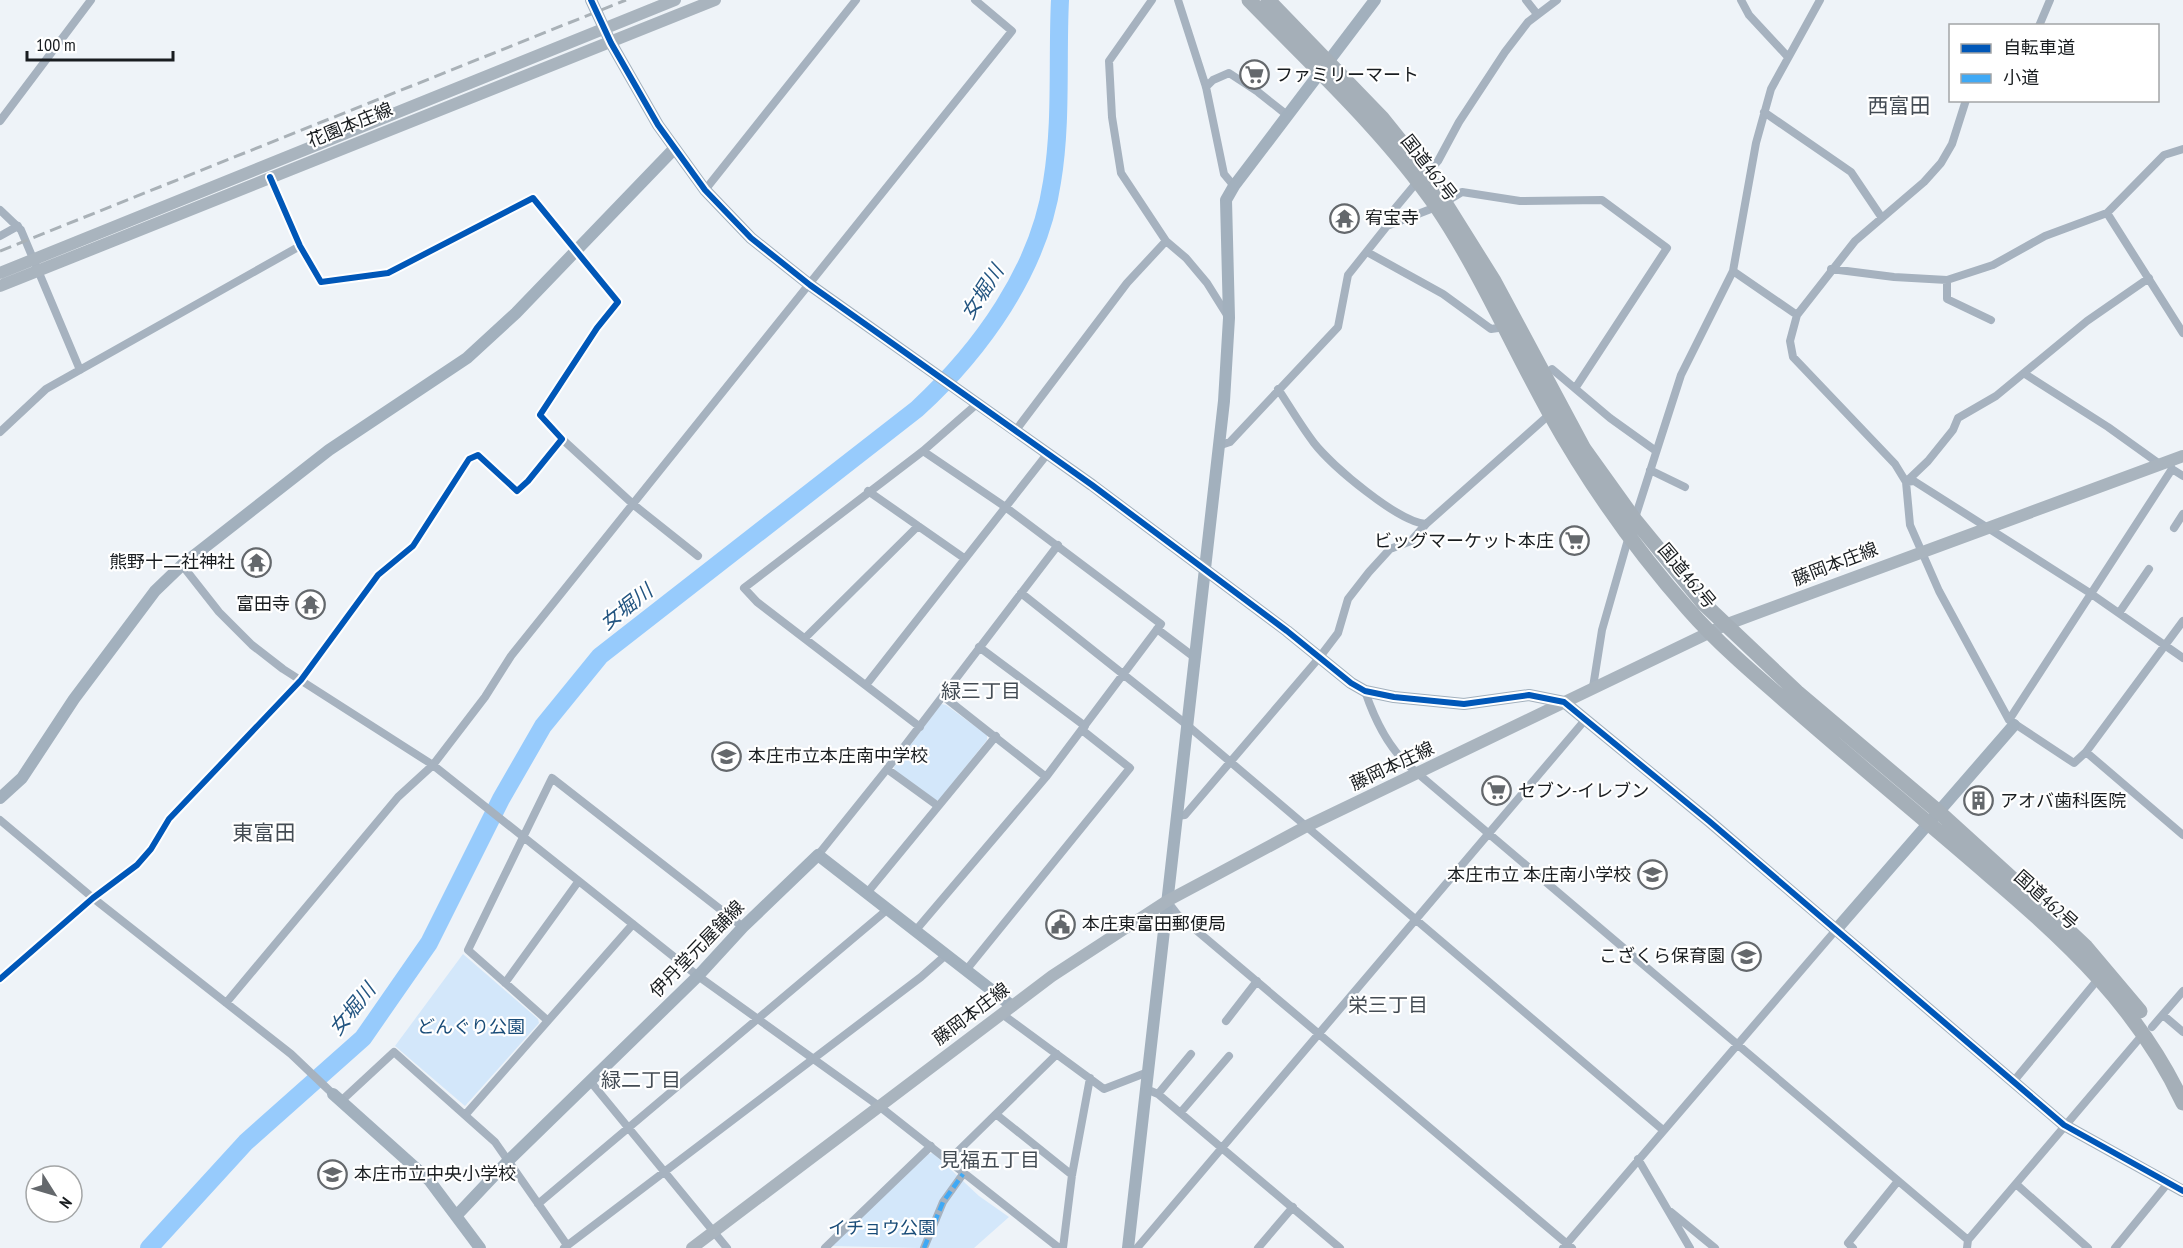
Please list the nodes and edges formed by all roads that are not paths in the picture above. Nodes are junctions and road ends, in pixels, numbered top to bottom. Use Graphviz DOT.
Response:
graph roads {
  1 [pos="91,0"];
  2 [pos="591,0"];
  3 [pos="675,0"];
  4 [pos="716,0"];
  5 [pos="856,0"];
  6 [pos="975,0"];
  7 [pos="1152,0"];
  8 [pos="1178,0"];
  9 [pos="1249,0"];
  10 [pos="1268,0"];
  11 [pos="1275,0"];
  12 [pos="1375,0"];
  13 [pos="1526,0"];
  14 [pos="1557,0"];
  15 [pos="1741,0"];
  16 [pos="1820,0"];
  17 [pos="2050,0"];
  18 [pos="1282,14"];
  19 [pos="1537,14"];
  20 [pos="2040,24"];
  21 [pos="604,29"];
  22 [pos="611,43"];
  23 [pos="1788,57"];
  24 [pos="1325,67"];
  25 [pos="1206,87"];
  26 [pos="1965,102"];
  27 [pos="1764,112"];
  28 [pos="1287,115"];
  29 [pos="0,121"];
  30 [pos="674,149"];
  31 [pos="2183,149"];
  32 [pos="270,177"];
  33 [pos="1422,178"];
  34 [pos="1234,186"];
  35 [pos="705,190"];
  36 [pos="1441,204"];
  37 [pos="0,210"];
  38 [pos="2107,213"];
  39 [pos="1882,218"];
  40 [pos="18,226"];
  41 [pos="1387,226"];
  42 [pos="0,236"];
  43 [pos="1166,241"];
  44 [pos="300,246"];
  45 [pos="576,250"];
  46 [pos="1367,252"];
  47 [pos="36,265"];
  48 [pos="1831,269"];
  49 [pos="1733,272"];
  50 [pos="0,273"];
  51 [pos="2149,278"];
  52 [pos="1947,280"];
  53 [pos="810,285"];
  54 [pos="0,286"];
  55 [pos="1797,315"];
  56 [pos="1229,318"];
  57 [pos="1991,320"];
  58 [pos="1505,327"];
  59 [pos="2183,333"];
  60 [pos="80,370"];
  61 [pos="2025,374"];
  62 [pos="1543,375"];
  63 [pos="1575,387"];
  64 [pos="1278,389"];
  65 [pos="978,403"];
  66 [pos="1550,414"];
  67 [pos="1016,430"];
  68 [pos="0,432"];
  69 [pos="562,439"];
  70 [pos="1218,446"];
  71 [pos="923,451"];
  72 [pos="1656,451"];
  73 [pos="1048,453"];
  74 [pos="2183,456"];
  75 [pos="2168,465"];
  76 [pos="1650,470"];
  77 [pos="2183,476"];
  78 [pos="1906,482"];
  79 [pos="1685,487"];
  80 [pos="868,491"];
  81 [pos="634,505"];
  82 [pos="1004,506"];
  83 [pos="2183,514"];
  84 [pos="1635,520"];
  85 [pos="1426,524"];
  86 [pos="918,526"];
  87 [pos="1988,528"];
  88 [pos="2174,528"];
  89 [pos="1629,537"];
  90 [pos="1058,545"];
  91 [pos="1922,551"];
  92 [pos="698,556"];
  93 [pos="964,558"];
  94 [pos="182,566"];
  95 [pos="1203,567"];
  96 [pos="2148,569"];
  97 [pos="1021,593"];
  98 [pos="2090,593"];
  99 [pos="2119,613"];
  100 [pos="2183,621"];
  101 [pos="1725,625"];
  102 [pos="1157,629"];
  103 [pos="1709,632"];
  104 [pos="805,638"];
  105 [pos="2166,645"];
  106 [pos="979,647"];
  107 [pos="1194,657"];
  108 [pos="1318,658"];
  109 [pos="2183,658"];
  110 [pos="1124,676"];
  111 [pos="301,680"];
  112 [pos="866,685"];
  113 [pos="1593,687"];
  114 [pos="1365,691"];
  115 [pos="943,696"];
  116 [pos="1564,702"];
  117 [pos="1585,720"];
  118 [pos="2011,722"];
  119 [pos="1187,725"];
  120 [pos="920,726"];
  121 [pos="1084,728"];
  122 [pos="996,736"];
  123 [pos="2086,752"];
  124 [pos="1229,761"];
  125 [pos="433,765"];
  126 [pos="888,769"];
  127 [pos="1419,774"];
  128 [pos="1046,777"];
  129 [pos="0,798"];
  130 [pos="938,806"];
  131 [pos="1177,816"];
  132 [pos="1934,818"];
  133 [pos="0,820"];
  134 [pos="1305,827"];
  135 [pos="1490,835"];
  136 [pos="2183,835"];
  137 [pos="523,838"];
  138 [pos="818,855"];
  139 [pos="578,882"];
  140 [pos="867,893"];
  141 [pos="93,898"];
  142 [pos="1167,901"];
  143 [pos="888,909"];
  144 [pos="1417,921"];
  145 [pos="633,924"];
  146 [pos="743,927"];
  147 [pos="916,930"];
  148 [pos="1835,931"];
  149 [pos="948,954"];
  150 [pos="967,969"];
  151 [pos="698,976"];
  152 [pos="2099,978"];
  153 [pos="0,979"];
  154 [pos="1257,981"];
  155 [pos="506,982"];
  156 [pos="2183,991"];
  157 [pos="226,1003"];
  158 [pos="1012,1006"];
  159 [pos="1002,1014"];
  160 [pos="2163,1015"];
  161 [pos="756,1019"];
  162 [pos="547,1020"];
  163 [pos="1226,1021"];
  164 [pos="2148,1030"];
  165 [pos="2183,1032"];
  166 [pos="1320,1034"];
  167 [pos="1737,1044"];
  168 [pos="1057,1054"];
  169 [pos="1191,1054"];
  170 [pos="1229,1056"];
  171 [pos="814,1059"];
  172 [pos="1148,1072"];
  173 [pos="1090,1078"];
  174 [pos="590,1081"];
  175 [pos="2013,1082"];
  176 [pos="2183,1083"];
  177 [pos="1152,1091"];
  178 [pos="337,1098"];
  179 [pos="2183,1103"];
  180 [pos="879,1106"];
  181 [pos="1181,1112"];
  182 [pos="466,1114"];
  183 [pos="997,1115"];
  184 [pos="2064,1125"];
  185 [pos="630,1127"];
  186 [pos="1663,1130"];
  187 [pos="931,1146"];
  188 [pos="1223,1148"];
  189 [pos="1638,1159"];
  190 [pos="949,1160"];
  191 [pos="508,1161"];
  192 [pos="666,1172"];
  193 [pos="963,1174"];
  194 [pos="1072,1175"];
  195 [pos="1898,1181"];
  196 [pos="2168,1183"];
  197 [pos="2016,1184"];
  198 [pos="2183,1191"];
  199 [pos="538,1204"];
  200 [pos="1293,1207"];
  201 [pos="1666,1208"];
  202 [pos="457,1215"];
  203 [pos="713,1232"];
  204 [pos="1968,1244"];
  205 [pos="1567,1246"];
  206 [pos="566,1247"];
  207 [pos="1851,1247"];
  208 [pos="480,1248"];
  209 [pos="692,1248"];
  210 [pos="727,1248"];
  211 [pos="827,1248"];
  212 [pos="924,1248"];
  213 [pos="1061,1248"];
  214 [pos="1128,1248"];
  215 [pos="1137,1248"];
  216 [pos="1258,1248"];
  217 [pos="1340,1248"];
  218 [pos="1690,1248"];
  219 [pos="1715,1248"];
  220 [pos="2088,1248"];
  221 [pos="2115,1248"];
  1 -- 29 [label="street"];
  2 -- 21 [label="street"];
  3 -- 21 [label="main road, 花園本庄線"];
  4 -- 22 [label="main road, 花園本庄線"];
  5 -- 35 [label="street"];
  6 -- 53 [label="street"];
  7 -- 43 [label="street"];
  8 -- 25 [label="street"];
  9 -- 24 [label="highway, 国道462号"];
  10 -- 18 [label="highway, 国道462号"];
  11 -- 18 [label="highway"];
  12 -- 24 [label="street"];
  13 -- 19 [label="street"];
  14 -- 19 [label="street"];
  15 -- 23 [label="street"];
  16 -- 23 [label="street"];
  17 -- 20 [label="street"];
  18 -- 24 [label="highway, 国道462号"];
  19 -- 33 [label="street"];
  21 -- 22 [label="street"];
  21 -- 47 [label="main road, 花園本庄線"];
  22 -- 30 [label="street"];
  22 -- 32 [label="main road, 花園本庄線"];
  23 -- 27 [label="street"];
  24 -- 28 [label="street"];
  24 -- 33 [label="highway, 国道462号"];
  25 -- 28 [label="street"];
  25 -- 34 [label="street"];
  26 -- 39 [label="street"];
  27 -- 39 [label="street"];
  27 -- 49 [label="street"];
  28 -- 34 [label="street"];
  30 -- 35 [label="street"];
  30 -- 45 [label="street"];
  31 -- 38 [label="street"];
  32 -- 44 [label="street"];
  32 -- 47 [label="main road, 花園本庄線"];
  33 -- 36 [label="highway, 国道462号"];
  33 -- 41 [label="street"];
  34 -- 56 [label="street"];
  35 -- 53 [label="street"];
  36 -- 41 [label="street"];
  36 -- 58 [label="highway, 国道462号"];
  36 -- 62 [label="highway, 国道462号"];
  36 -- 63 [label="street"];
  37 -- 40 [label="street"];
  38 -- 51 [label="street"];
  38 -- 52 [label="street"];
  39 -- 48 [label="street"];
  40 -- 42 [label="street"];
  40 -- 47 [label="street"];
  41 -- 46 [label="street"];
  43 -- 56 [label="street"];
  43 -- 67 [label="street"];
  44 -- 45 [label="street"];
  44 -- 60 [label="street"];
  45 -- 69 [label="street"];
  45 -- 94 [label="street"];
  46 -- 58 [label="street"];
  46 -- 64 [label="street"];
  47 -- 50 [label="main road, 花園本庄線"];
  47 -- 54 [label="main road, 花園本庄線"];
  47 -- 60 [label="street"];
  48 -- 52 [label="street"];
  48 -- 55 [label="street"];
  49 -- 55 [label="street"];
  49 -- 72 [label="street"];
  51 -- 59 [label="street"];
  51 -- 61 [label="street"];
  52 -- 57 [label="street"];
  53 -- 65 [label="street"];
  53 -- 81 [label="street"];
  55 -- 78 [label="street"];
  56 -- 70 [label="street"];
  58 -- 66 [label="highway, 国道462号"];
  60 -- 68 [label="street"];
  61 -- 75 [label="street"];
  61 -- 78 [label="street"];
  62 -- 63 [label="street"];
  62 -- 84 [label="highway, 国道462号"];
  63 -- 72 [label="street"];
  64 -- 70 [label="street"];
  64 -- 85 [label="street"];
  65 -- 67 [label="street"];
  65 -- 71 [label="street"];
  66 -- 85 [label="street"];
  66 -- 89 [label="highway, 国道462号"];
  67 -- 73 [label="street"];
  69 -- 81 [label="street"];
  69 -- 111 [label="street"];
  70 -- 95 [label="street"];
  71 -- 80 [label="street"];
  71 -- 82 [label="street"];
  72 -- 76 [label="street"];
  73 -- 82 [label="street"];
  73 -- 95 [label="street"];
  74 -- 75 [label="main road, 藤岡本庄線"];
  75 -- 77 [label="street"];
  75 -- 87 [label="main road, 藤岡本庄線"];
  75 -- 98 [label="street"];
  76 -- 79 [label="street"];
  76 -- 84 [label="street"];
  78 -- 87 [label="street"];
  78 -- 91 [label="street"];
  80 -- 86 [label="street"];
  80 -- 104 [label="street"];
  81 -- 92 [label="street"];
  81 -- 125 [label="street"];
  82 -- 90 [label="street"];
  82 -- 93 [label="street"];
  83 -- 88 [label="street"];
  84 -- 89 [label="street"];
  84 -- 101 [label="highway, 国道462号"];
  85 -- 108 [label="street"];
  86 -- 93 [label="street"];
  86 -- 104 [label="street"];
  87 -- 91 [label="main road, 藤岡本庄線"];
  87 -- 98 [label="street"];
  89 -- 103 [label="highway, 国道462号"];
  89 -- 113 [label="street"];
  90 -- 97 [label="street"];
  90 -- 102 [label="street"];
  91 -- 101 [label="main road, 藤岡本庄線"];
  91 -- 118 [label="street"];
  93 -- 112 [label="street"];
  94 -- 111 [label="street"];
  94 -- 129 [label="street"];
  95 -- 107 [label="street"];
  95 -- 108 [label="street"];
  96 -- 99 [label="street"];
  97 -- 106 [label="street"];
  97 -- 110 [label="street"];
  98 -- 99 [label="street"];
  98 -- 118 [label="street"];
  99 -- 105 [label="street"];
  100 -- 105 [label="street"];
  101 -- 103 [label="main road, 藤岡本庄線"];
  101 -- 132 [label="highway, 国道462号"];
  102 -- 107 [label="street"];
  102 -- 110 [label="street"];
  103 -- 113 [label="main road, 藤岡本庄線"];
  103 -- 132 [label="highway, 国道462号"];
  104 -- 112 [label="street"];
  105 -- 109 [label="street"];
  105 -- 123 [label="street"];
  106 -- 115 [label="street"];
  106 -- 121 [label="street"];
  107 -- 119 [label="street"];
  108 -- 114 [label="street"];
  108 -- 124 [label="street"];
  110 -- 119 [label="street"];
  110 -- 121 [label="street"];
  111 -- 125 [label="street"];
  111 -- 141 [label="street"];
  112 -- 120 [label="street"];
  113 -- 116 [label="main road, 藤岡本庄線"];
  114 -- 116 [label="street"];
  114 -- 127 [label="street"];
  115 -- 120 [label="street"];
  115 -- 122 [label="street"];
  116 -- 117 [label="street"];
  116 -- 127 [label="main road, 藤岡本庄線"];
  117 -- 135 [label="street"];
  117 -- 148 [label="street"];
  118 -- 123 [label="street"];
  118 -- 132 [label="street"];
  119 -- 124 [label="street"];
  119 -- 131 [label="street"];
  120 -- 126 [label="street"];
  121 -- 128 [label="street"];
  121 -- 150 [label="street"];
  122 -- 128 [label="street"];
  122 -- 130 [label="street"];
  123 -- 136 [label="street"];
  124 -- 131 [label="street"];
  124 -- 134 [label="street"];
  125 -- 137 [label="street"];
  125 -- 157 [label="street"];
  126 -- 130 [label="street"];
  126 -- 138 [label="street"];
  127 -- 134 [label="main road, 藤岡本庄線"];
  127 -- 135 [label="street"];
  128 -- 147 [label="street"];
  130 -- 140 [label="street"];
  131 -- 142 [label="street"];
  132 -- 148 [label="street"];
  132 -- 152 [label="highway, 国道462号"];
  132 -- 164 [label="highway, 国道462号"];
  133 -- 141 [label="street"];
  134 -- 142 [label="main road, 藤岡本庄線"];
  134 -- 144 [label="street"];
  135 -- 144 [label="street"];
  135 -- 167 [label="street"];
  137 -- 139 [label="street"];
  137 -- 146 [label="street"];
  137 -- 155 [label="street"];
  138 -- 140 [label="street"];
  138 -- 146 [label="street, 伊丹堂元屋舗線"];
  139 -- 145 [label="street"];
  139 -- 155 [label="street"];
  140 -- 143 [label="street"];
  141 -- 153 [label="street"];
  141 -- 157 [label="street"];
  142 -- 154 [label="street"];
  142 -- 158 [label="main road, 藤岡本庄線"];
  142 -- 172 [label="street"];
  143 -- 147 [label="street"];
  143 -- 161 [label="street"];
  144 -- 166 [label="street"];
  144 -- 186 [label="street"];
  145 -- 151 [label="street"];
  145 -- 162 [label="street"];
  146 -- 151 [label="street, 伊丹堂元屋舗線"];
  147 -- 149 [label="street"];
  148 -- 167 [label="street"];
  148 -- 175 [label="street"];
  149 -- 150 [label="street"];
  149 -- 171 [label="street"];
  150 -- 158 [label="street"];
  151 -- 161 [label="street"];
  151 -- 174 [label="street, 伊丹堂元屋舗線"];
  152 -- 164 [label="highway, 国道462号"];
  152 -- 175 [label="street"];
  154 -- 163 [label="street"];
  154 -- 166 [label="street"];
  155 -- 162 [label="street"];
  156 -- 160 [label="street"];
  157 -- 178 [label="street"];
  158 -- 159 [label="main road, 藤岡本庄線"];
  159 -- 168 [label="street"];
  159 -- 180 [label="main road, 藤岡本庄線"];
  160 -- 164 [label="street"];
  160 -- 165 [label="street"];
  161 -- 171 [label="street"];
  161 -- 185 [label="street"];
  162 -- 182 [label="street"];
  164 -- 176 [label="highway, 国道462号"];
  164 -- 179 [label="highway, 国道462号"];
  164 -- 184 [label="street"];
  166 -- 188 [label="street"];
  166 -- 205 [label="street"];
  167 -- 186 [label="street"];
  167 -- 195 [label="street"];
  168 -- 173 [label="street"];
  168 -- 183 [label="street"];
  169 -- 177 [label="street"];
  170 -- 181 [label="street"];
  171 -- 180 [label="street"];
  171 -- 192 [label="street"];
  172 -- 173 [label="street"];
  172 -- 177 [label="street"];
  173 -- 194 [label="street"];
  174 -- 185 [label="street"];
  174 -- 191 [label="street, 伊丹堂元屋舗線"];
  175 -- 184 [label="street"];
  177 -- 181 [label="street"];
  177 -- 214 [label="street"];
  178 -- 182 [label="street"];
  178 -- 202 [label="street"];
  180 -- 187 [label="street"];
  180 -- 203 [label="main road, 藤岡本庄線"];
  181 -- 188 [label="street"];
  182 -- 191 [label="street"];
  183 -- 190 [label="street"];
  183 -- 194 [label="street"];
  184 -- 196 [label="street"];
  184 -- 197 [label="street"];
  185 -- 192 [label="street"];
  185 -- 199 [label="street"];
  186 -- 189 [label="street"];
  187 -- 190 [label="street"];
  187 -- 211 [label="street"];
  188 -- 200 [label="street"];
  188 -- 215 [label="street"];
  189 -- 201 [label="street"];
  189 -- 205 [label="street"];
  190 -- 193 [label="street"];
  191 -- 199 [label="street"];
  191 -- 202 [label="street, 伊丹堂元屋舗線"];
  192 -- 203 [label="street"];
  192 -- 206 [label="street"];
  193 -- 212 [label="street"];
  193 -- 213 [label="street"];
  194 -- 213 [label="street"];
  195 -- 204 [label="street"];
  195 -- 207 [label="street"];
  196 -- 198 [label="street"];
  196 -- 221 [label="street"];
  197 -- 204 [label="street"];
  197 -- 220 [label="street"];
  199 -- 206 [label="street"];
  200 -- 216 [label="street"];
  200 -- 217 [label="street"];
  201 -- 218 [label="street"];
  201 -- 219 [label="street"];
  202 -- 208 [label="street"];
  203 -- 209 [label="main road, 藤岡本庄線"];
  203 -- 210 [label="street"];
}
